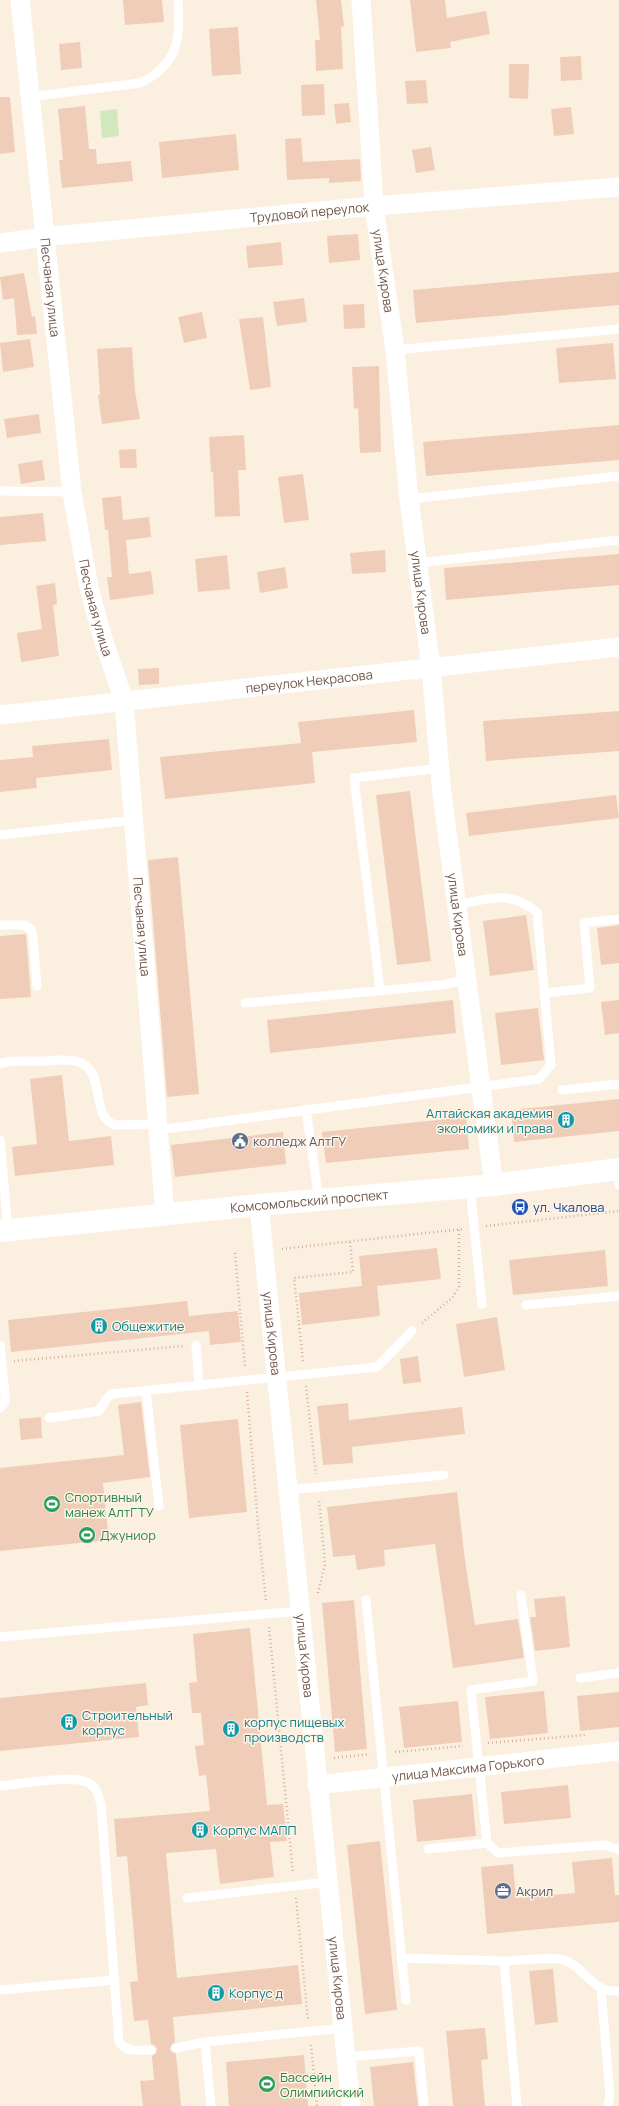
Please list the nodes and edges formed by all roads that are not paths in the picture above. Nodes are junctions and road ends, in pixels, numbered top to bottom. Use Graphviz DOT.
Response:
graph roads {
  1 [pos="20,0"];
  2 [pos="178,0"];
  3 [pos="361,0"];
  4 [pos="29,97"];
  5 [pos="619,187"];
  6 [pos="374,206"];
  7 [pos="43,237"];
  8 [pos="0,243"];
  9 [pos="619,329"];
  10 [pos="395,350"];
  11 [pos="619,476"];
  12 [pos="0,491"];
  13 [pos="72,492"];
  14 [pos="409,499"];
  15 [pos="619,540"];
  16 [pos="418,562"];
  17 [pos="619,647"];
  18 [pos="431,668"];
  19 [pos="124,701"];
  20 [pos="0,715"];
  21 [pos="440,768"];
  22 [pos="134,820"];
  23 [pos="0,835"];
  24 [pos="456,905"];
  25 [pos="619,919"];
  26 [pos="0,925"];
  27 [pos="466,980"];
  28 [pos="37,986"];
  29 [pos="380,990"];
  30 [pos="544,993"];
  31 [pos="245,1003"];
  32 [pos="0,1064"];
  33 [pos="619,1084"];
  34 [pos="481,1088"];
  35 [pos="562,1090"];
  36 [pos="306,1109"];
  37 [pos="158,1127"];
  38 [pos="0,1140"];
  39 [pos="619,1175"];
  40 [pos="494,1185"];
  41 [pos="470,1186"];
  42 [pos="319,1200"];
  43 [pos="259,1205"];
  44 [pos="165,1216"];
  45 [pos="4,1231"];
  46 [pos="619,1296"];
  47 [pos="482,1304"];
  48 [pos="526,1305"];
  49 [pos="412,1331"];
  50 [pos="0,1345"];
  51 [pos="196,1345"];
  52 [pos="278,1378"];
  53 [pos="199,1386"];
  54 [pos="146,1391"];
  55 [pos="0,1408"];
  56 [pos="49,1418"];
  57 [pos="444,1475"];
  58 [pos="288,1490"];
  59 [pos="159,1506"];
  60 [pos="522,1595"];
  61 [pos="366,1600"];
  62 [pos="299,1610"];
  63 [pos="0,1638"];
  64 [pos="619,1673"];
  65 [pos="580,1678"];
  66 [pos="619,1751"];
  67 [pos="478,1768"];
  68 [pos="383,1778"];
  69 [pos="317,1785"];
  70 [pos="0,1786"];
  71 [pos="487,1843"];
  72 [pos="428,1849"];
  73 [pos="619,1850"];
  74 [pos="328,1882"];
  75 [pos="187,1898"];
  76 [pos="401,1958"];
  77 [pos="504,1961"];
  78 [pos="115,1980"];
  79 [pos="601,1989"];
  80 [pos="0,1990"];
  81 [pos="619,1990"];
  82 [pos="406,2000"];
  83 [pos="343,2028"];
  84 [pos="205,2042"];
  85 [pos="176,2048"];
  86 [pos="151,2050"];
  87 [pos="346,2057"];
  88 [pos="211,2106"];
  89 [pos="351,2106"];
  90 [pos="424,2106"];
  91 [pos="517,2106"];
  92 [pos="608,2106"];
  1 -- 4 [label="street, Песчаная улица"];
  2 -- 4 [label="lane"];
  3 -- 6 [label="street, улица Кирова"];
  4 -- 7 [label="street, Песчаная улица"];
  5 -- 6 [label="street, Трудовой переулок"];
  6 -- 7 [label="street, Трудовой переулок"];
  6 -- 10 [label="street, улица Кирова"];
  7 -- 8 [label="street, Трудовой переулок"];
  7 -- 13 [label="street, Песчаная улица"];
  9 -- 10 [label="lane"];
  10 -- 14 [label="street, улица Кирова"];
  11 -- 14 [label="lane"];
  12 -- 13 [label="lane"];
  13 -- 19 [label="street, Песчаная улица"];
  14 -- 16 [label="street, улица Кирова"];
  15 -- 16 [label="lane"];
  16 -- 18 [label="street, улица Кирова"];
  17 -- 18 [label="street, переулок Некрасова"];
  18 -- 19 [label="street, переулок Некрасова"];
  18 -- 21 [label="street, улица Кирова"];
  19 -- 20 [label="street, переулок Некрасова"];
  19 -- 22 [label="street, Песчаная улица"];
  21 -- 24 [label="street, улица Кирова"];
  21 -- 29 [label="lane"];
  22 -- 23 [label="lane"];
  22 -- 37 [label="street, Песчаная улица"];
  24 -- 27 [label="street, улица Кирова"];
  24 -- 30 [label="lane"];
  25 -- 30 [label="lane"];
  26 -- 28 [label="lane"];
  27 -- 29 [label="lane"];
  27 -- 34 [label="street, улица Кирова"];
  29 -- 31 [label="lane"];
  30 -- 34 [label="lane"];
  32 -- 37 [label="lane"];
  33 -- 35 [label="lane"];
  34 -- 36 [label="lane"];
  34 -- 40 [label="street, улица Кирова"];
  36 -- 37 [label="lane"];
  36 -- 42 [label="lane"];
  37 -- 44 [label="street, Песчаная улица"];
  38 -- 45 [label="lane"];
  39 -- 40 [label="main road, Комсомольский проспект"];
  40 -- 41 [label="main road, Комсомольский проспект"];
  41 -- 42 [label="main road, Комсомольский проспект"];
  41 -- 47 [label="lane"];
  42 -- 43 [label="main road, Комсомольский проспект"];
  43 -- 44 [label="main road, Комсомольский проспект"];
  43 -- 52 [label="street, улица Кирова"];
  44 -- 45 [label="main road, Комсомольский проспект"];
  46 -- 48 [label="lane"];
  49 -- 52 [label="lane"];
  50 -- 55 [label="lane"];
  51 -- 53 [label="lane"];
  52 -- 53 [label="lane"];
  52 -- 58 [label="street, улица Кирова"];
  53 -- 54 [label="lane"];
  54 -- 56 [label="lane"];
  54 -- 59 [label="lane"];
  57 -- 58 [label="lane"];
  58 -- 62 [label="street, улица Кирова"];
  60 -- 67 [label="lane"];
  61 -- 68 [label="lane"];
  62 -- 63 [label="lane"];
  62 -- 69 [label="street, улица Кирова"];
  64 -- 65 [label="lane"];
  66 -- 67 [label="street, улица Максима Горького"];
  67 -- 68 [label="street, улица Максима Горького"];
  67 -- 71 [label="lane"];
  68 -- 69 [label="street, улица Максима Горького"];
  68 -- 76 [label="lane"];
  69 -- 74 [label="street, улица Кирова"];
  70 -- 78 [label="lane"];
  71 -- 72 [label="lane"];
  71 -- 73 [label="lane"];
  74 -- 75 [label="lane"];
  74 -- 83 [label="street, улица Кирова"];
  76 -- 77 [label="lane"];
  76 -- 82 [label="lane"];
  77 -- 79 [label="lane"];
  77 -- 91 [label="lane"];
  78 -- 80 [label="lane"];
  78 -- 86 [label="lane"];
  79 -- 81 [label="lane"];
  79 -- 92 [label="lane"];
  83 -- 84 [label="lane"];
  83 -- 87 [label="street, улица Кирова"];
  84 -- 85 [label="lane"];
  84 -- 88 [label="lane"];
  87 -- 89 [label="street, улица Кирова"];
  87 -- 90 [label="lane"];
}
